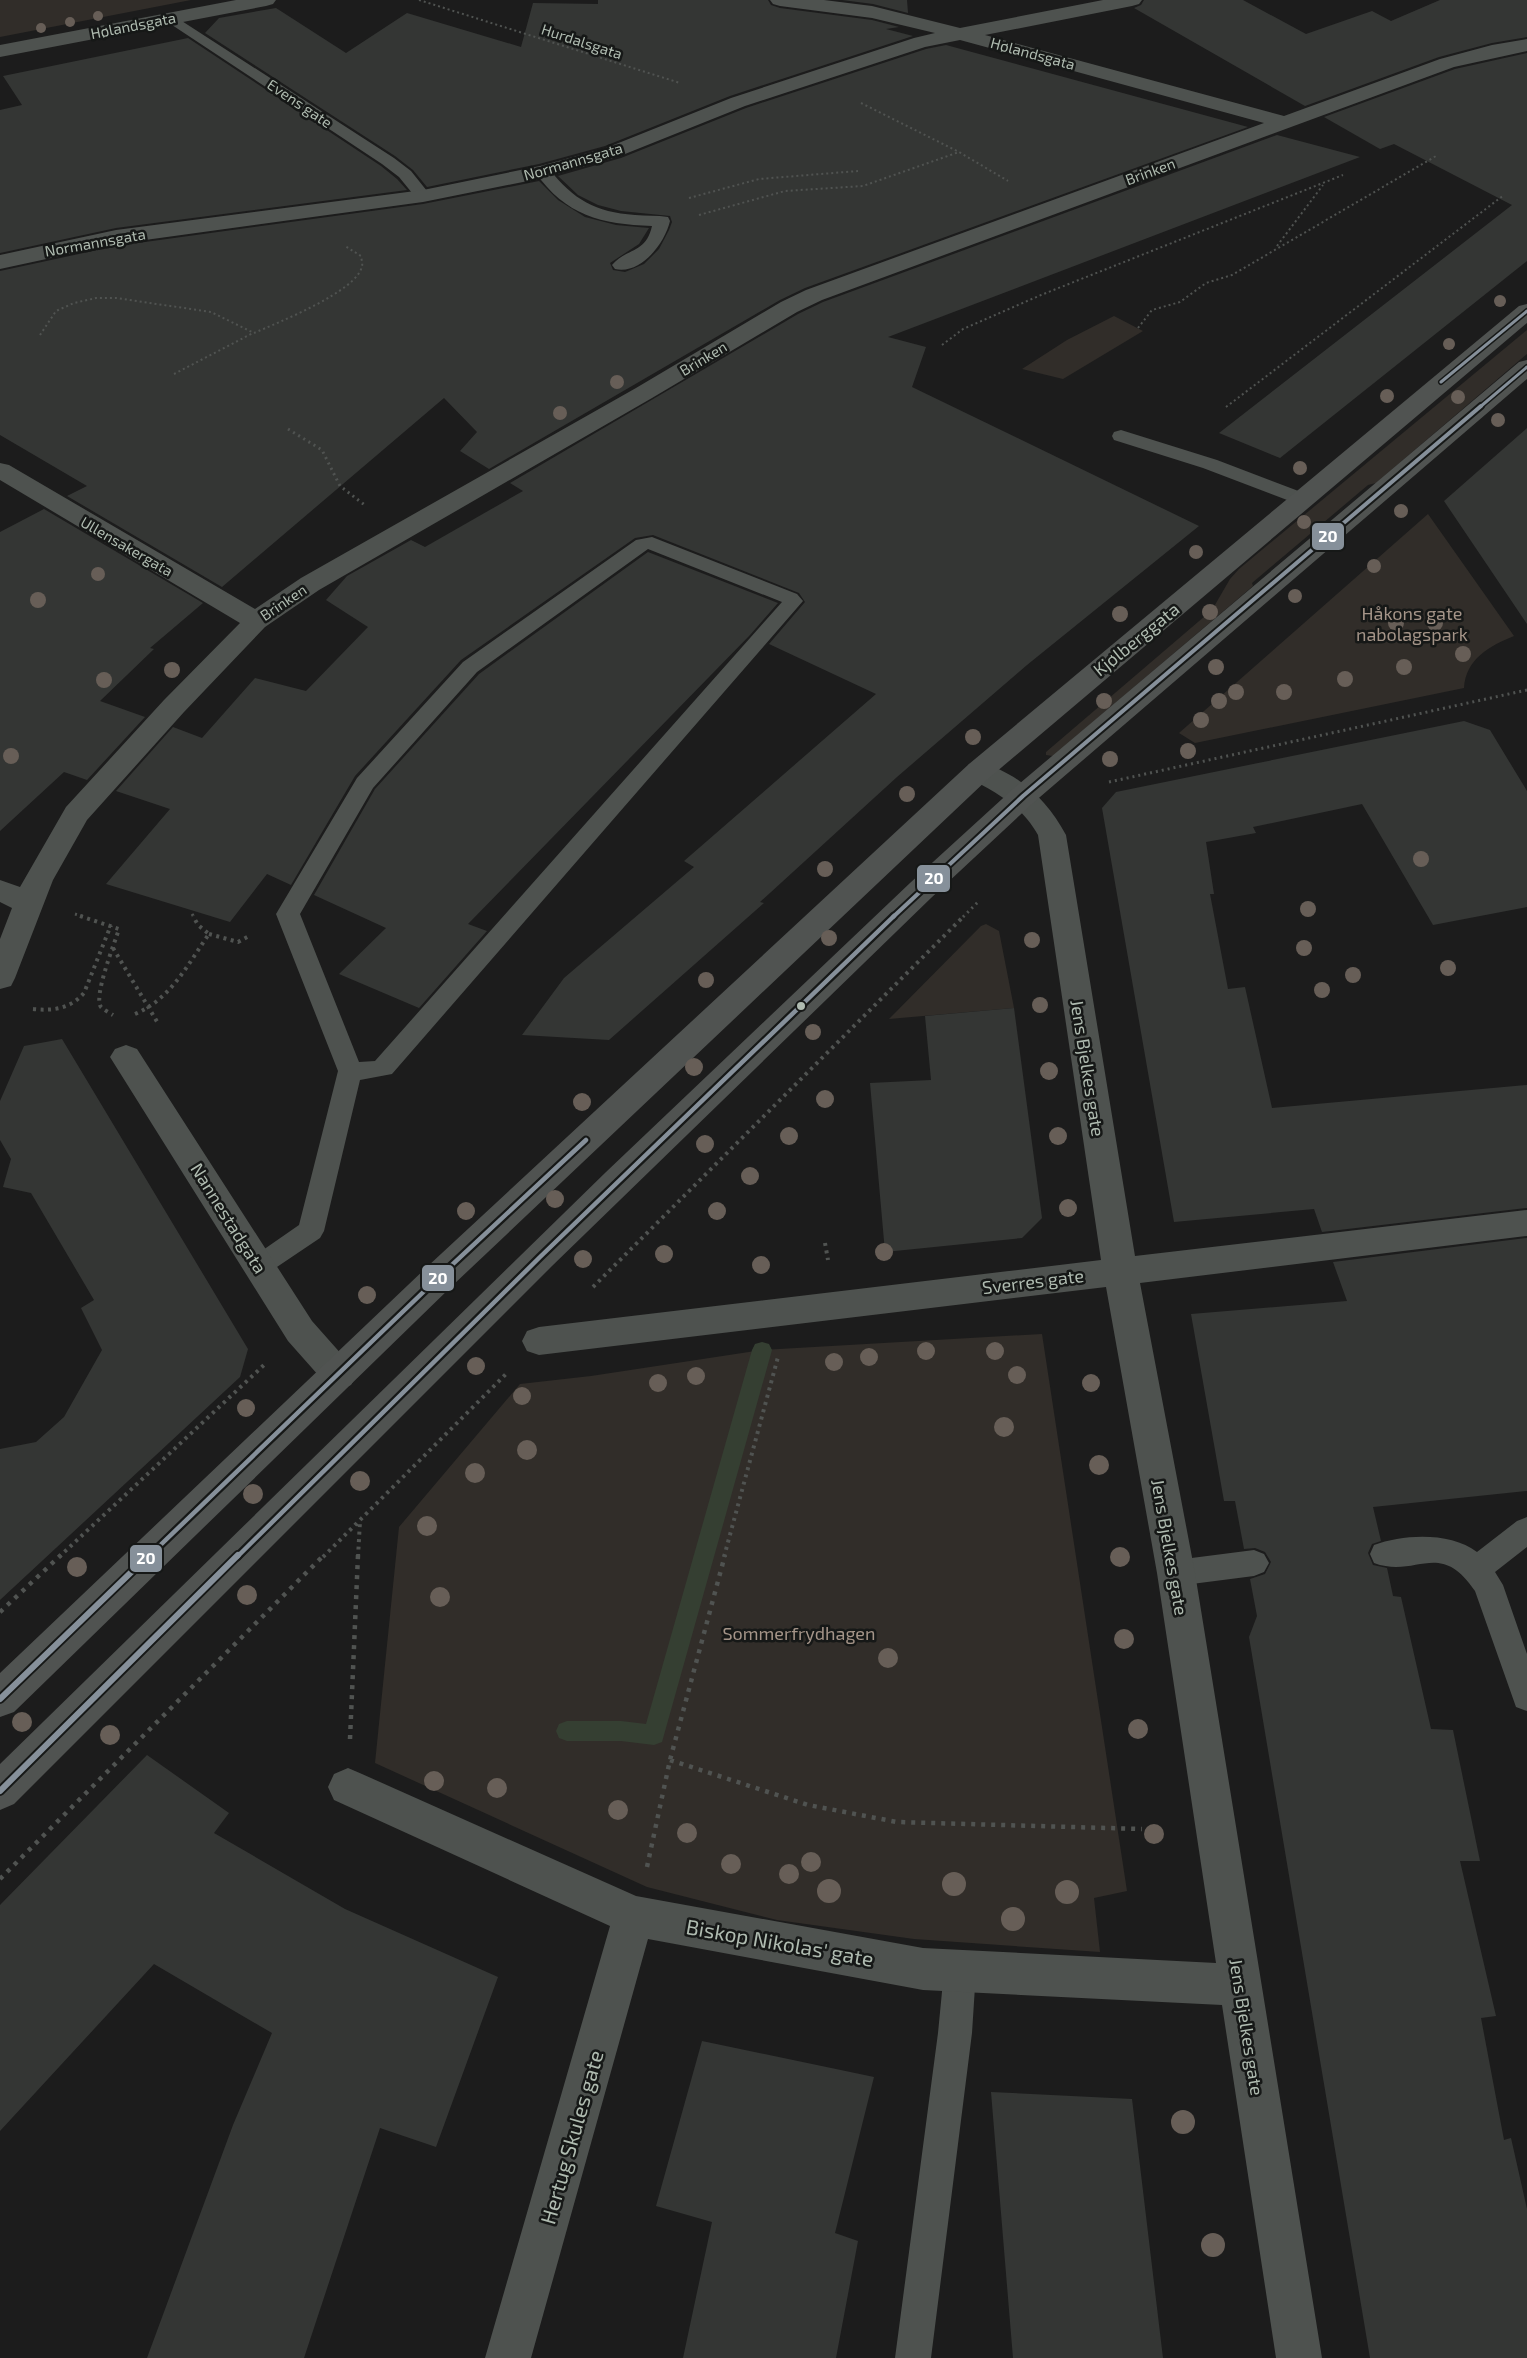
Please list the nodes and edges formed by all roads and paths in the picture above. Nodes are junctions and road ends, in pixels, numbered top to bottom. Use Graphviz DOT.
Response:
graph roads {
  1 [pos="266,0"];
  2 [pos="419,0"];
  3 [pos="780,0"];
  4 [pos="1132,0"];
  5 [pos="171,18"];
  6 [pos="959,33"];
  7 [pos="1527,45"];
  8 [pos="0,51"];
  9 [pos="809,77"];
  10 [pos="738,102"];
  11 [pos="1283,122"];
  12 [pos="959,152"];
  13 [pos="1436,156"];
  14 [pos="858,171"];
  15 [pos="543,172"];
  16 [pos="1343,175"];
  17 [pos="1324,183"];
  18 [pos="1013,184"];
  19 [pos="1504,195"];
  20 [pos="423,196"];
  21 [pos="633,219"];
  22 [pos="662,221"];
  23 [pos="344,245"];
  24 [pos="1275,249"];
  25 [pos="0,262"];
  26 [pos="621,265"];
  27 [pos="1527,310"];
  28 [pos="1138,328"];
  29 [pos="254,333"];
  30 [pos="40,335"];
  31 [pos="942,345"];
  32 [pos="1527,367"];
  33 [pos="174,374"];
  34 [pos="1226,407"];
  35 [pos="288,429"];
  36 [pos="1121,436"];
  37 [pos="5,480"];
  38 [pos="1302,499"];
  39 [pos="375,512"];
  40 [pos="256,621"];
  41 [pos="1527,690"];
  42 [pos="980,771"];
  43 [pos="1106,783"];
  44 [pos="1023,796"];
  45 [pos="0,890"];
  46 [pos="982,899"];
  47 [pos="29,903"];
  48 [pos="75,914"];
  49 [pos="192,914"];
  50 [pos="111,925"];
  51 [pos="7,943"];
  52 [pos="113,948"];
  53 [pos="0,978"];
  54 [pos="148,1008"];
  55 [pos="33,1009"];
  56 [pos="115,1015"];
  57 [pos="126,1016"];
  58 [pos="126,1057"];
  59 [pos="350,1071"];
  60 [pos="1527,1222"];
  61 [pos="259,1266"];
  62 [pos="1120,1270"];
  63 [pos="790,1310"];
  64 [pos="539,1341"];
  65 [pos="264,1365"];
  66 [pos="339,1375"];
  67 [pos="360,1521"];
  68 [pos="1527,1530"];
  69 [pos="1384,1554"];
  70 [pos="1254,1563"];
  71 [pos="1477,1569"];
  72 [pos="1176,1573"];
  73 [pos="0,1612"];
  74 [pos="1527,1697"];
  75 [pos="0,1699"];
  76 [pos="670,1760"];
  77 [pos="348,1787"];
  78 [pos="0,1791"];
  79 [pos="1142,1829"];
  80 [pos="0,1879"];
  81 [pos="634,1916"];
  82 [pos="960,1971"];
  83 [pos="1240,1985"];
  84 [pos="508,2358"];
  85 [pos="913,2358"];
  86 [pos="1299,2358"];
  1 -- 5 [label="street, Hølandsgata"];
  2 -- 10 [label="path, Hurdalsgata"];
  3 -- 6 [label="street, Hølandsgata"];
  4 -- 6 [label="street, Normannsgata"];
  5 -- 8 [label="street, Hølandsgata"];
  5 -- 20 [label="lane, Evens gate"];
  6 -- 9 [label="street, Normannsgata"];
  6 -- 11 [label="street, Hølandsgata"];
  7 -- 11 [label="street, Brinken"];
  9 -- 10 [label="street, Normannsgata"];
  9 -- 12 [label="path"];
  10 -- 15 [label="street, Normannsgata"];
  11 -- 40 [label="street, Brinken"];
  12 -- 18 [label="path"];
  12 -- 22 [label="path"];
  13 -- 24 [label="path"];
  14 -- 21 [label="path"];
  15 -- 20 [label="street, Normannsgata"];
  15 -- 21 [label="lane"];
  16 -- 17 [label="path"];
  17 -- 24 [label="path"];
  17 -- 31 [label="path"];
  19 -- 34 [label="path"];
  20 -- 25 [label="street, Normannsgata"];
  21 -- 22 [label="lane"];
  22 -- 26 [label="lane"];
  23 -- 29 [label="path"];
  24 -- 28 [label="path"];
  27 -- 38 [label="main road, Kjølberggata"];
  29 -- 30 [label="path"];
  29 -- 33 [label="path"];
  32 -- 44 [label="main road"];
  35 -- 39 [label="path"];
  36 -- 38 [label="lane"];
  37 -- 40 [label="street, Ullensakergata"];
  38 -- 42 [label="main road, Kjølberggata"];
  40 -- 47 [label="street, Brinken"];
  41 -- 43 [label="path"];
  42 -- 44 [label="street, Jens Bjelkes gate"];
  42 -- 66 [label="main road, Kjølberggata"];
  44 -- 62 [label="street, Jens Bjelkes gate"];
  44 -- 78 [label="main road"];
  45 -- 47 [label="street"];
  46 -- 64 [label="path"];
  47 -- 51 [label="street, Brinken"];
  48 -- 50 [label="path"];
  49 -- 54 [label="path"];
  50 -- 52 [label="path"];
  50 -- 55 [label="path"];
  51 -- 53 [label="street, Brinken"];
  52 -- 54 [label="path"];
  52 -- 56 [label="path"];
  54 -- 57 [label="path"];
  58 -- 61 [label="street, Nannestadgata"];
  59 -- 59 [label="lane"];
  59 -- 61 [label="lane"];
  60 -- 62 [label="street, Sverres gate"];
  61 -- 66 [label="street, Nannestadgata"];
  62 -- 63 [label="street, Sverres gate"];
  62 -- 72 [label="street, Jens Bjelkes gate"];
  63 -- 64 [label="street, Sverres gate"];
  63 -- 76 [label="path"];
  64 -- 67 [label="path"];
  65 -- 73 [label="path"];
  66 -- 75 [label="main road, Kjølberggata"];
  67 -- 77 [label="path"];
  67 -- 80 [label="path"];
  68 -- 71 [label="lane"];
  69 -- 71 [label="lane"];
  70 -- 72 [label="lane"];
  71 -- 74 [label="lane"];
  72 -- 83 [label="street, Jens Bjelkes gate"];
  76 -- 79 [label="path"];
  76 -- 81 [label="path"];
  77 -- 81 [label="street, Biskop Nikolas' gate"];
  81 -- 82 [label="street, Biskop Nikolas' gate"];
  81 -- 84 [label="street, Hertug Skules gate"];
  82 -- 83 [label="street, Biskop Nikolas' gate"];
  82 -- 85 [label="lane"];
  83 -- 86 [label="street, Jens Bjelkes gate"];
}
